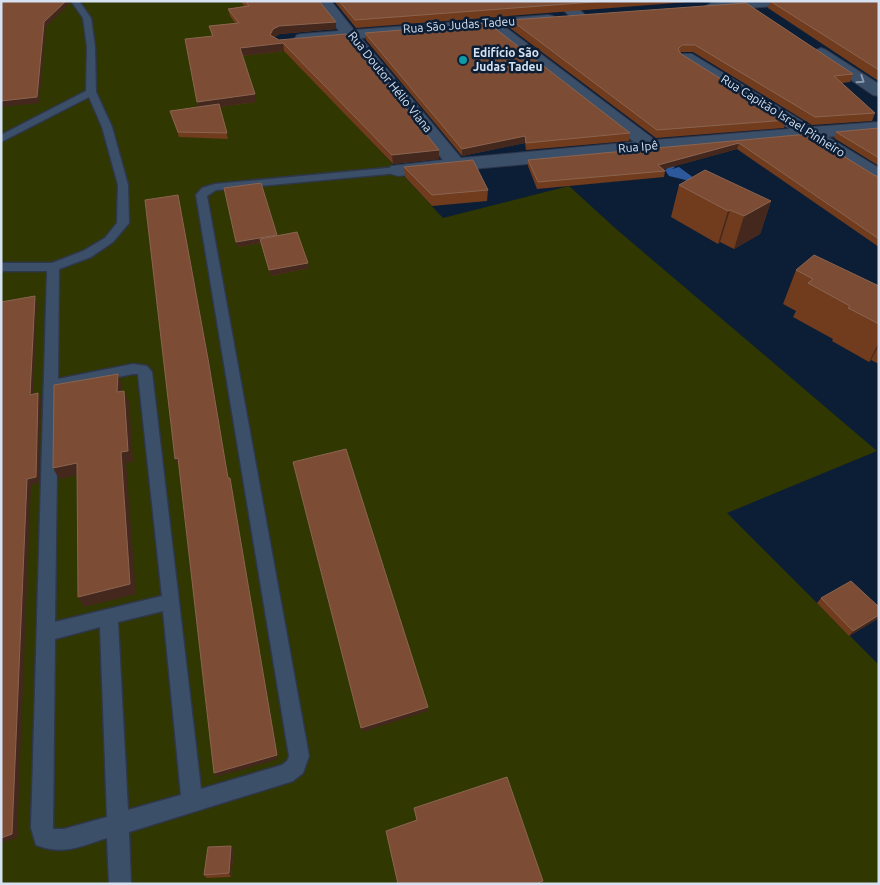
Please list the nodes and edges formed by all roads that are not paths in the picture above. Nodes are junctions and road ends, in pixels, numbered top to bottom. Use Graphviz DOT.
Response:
graph roads {
  1 [pos="76,1"];
  2 [pos="323,1"];
  3 [pos="563,1"];
  4 [pos="788,1"];
  5 [pos="745,3"];
  6 [pos="693,8"];
  7 [pos="766,16"];
  8 [pos="491,23"];
  9 [pos="350,34"];
  10 [pos="290,40"];
  11 [pos="806,43"];
  12 [pos="686,57"];
  13 [pos="91,92"];
  14 [pos="879,92"];
  15 [pos="879,127"];
  16 [pos="810,132"];
  17 [pos="1,139"];
  18 [pos="651,146"];
  19 [pos="456,164"];
  20 [pos="398,170"];
  21 [pos="879,176"];
  22 [pos="1,268"];
  23 [pos="53,268"];
  24 [pos="51,385"];
  25 [pos="171,601"];
  26 [pos="109,616"];
  27 [pos="46,633"];
  28 [pos="192,802"];
  29 [pos="118,825"];
  30 [pos="120,884"];
  1 -- 13 [label="lane"];
  2 -- 9 [label="street, Rua Doutor Hélio Viana"];
  3 -- 8 [label="street, Rua São Judas Tadeu"];
  4 -- 5 [label="street"];
  5 -- 6 [label="street"];
  5 -- 7 [label="street"];
  8 -- 9 [label="street, Rua São Judas Tadeu"];
  8 -- 18 [label="street"];
  9 -- 10 [label="street, Rua São Judas Tadeu"];
  9 -- 19 [label="street, Rua Doutor Hélio Viana"];
  11 -- 14 [label="street, one-way"];
  12 -- 16 [label="street, Rua Capitão Israel Pinheiro"];
  13 -- 17 [label="lane"];
  13 -- 23 [label="lane"];
  15 -- 16 [label="street, Rua Ipê"];
  16 -- 18 [label="street, Rua Ipê"];
  16 -- 21 [label="street, Rua Capitão Israel Pinheiro"];
  18 -- 19 [label="street, Rua Ipê"];
  19 -- 20 [label="street, Rua Ipê"];
  20 -- 28 [label="lane"];
  22 -- 23 [label="lane"];
  23 -- 24 [label="lane"];
  24 -- 25 [label="lane"];
  24 -- 27 [label="lane"];
  25 -- 26 [label="lane"];
  25 -- 28 [label="lane"];
  26 -- 27 [label="lane"];
  26 -- 29 [label="lane"];
  27 -- 29 [label="lane"];
  28 -- 29 [label="lane"];
  29 -- 30 [label="lane"];
}
